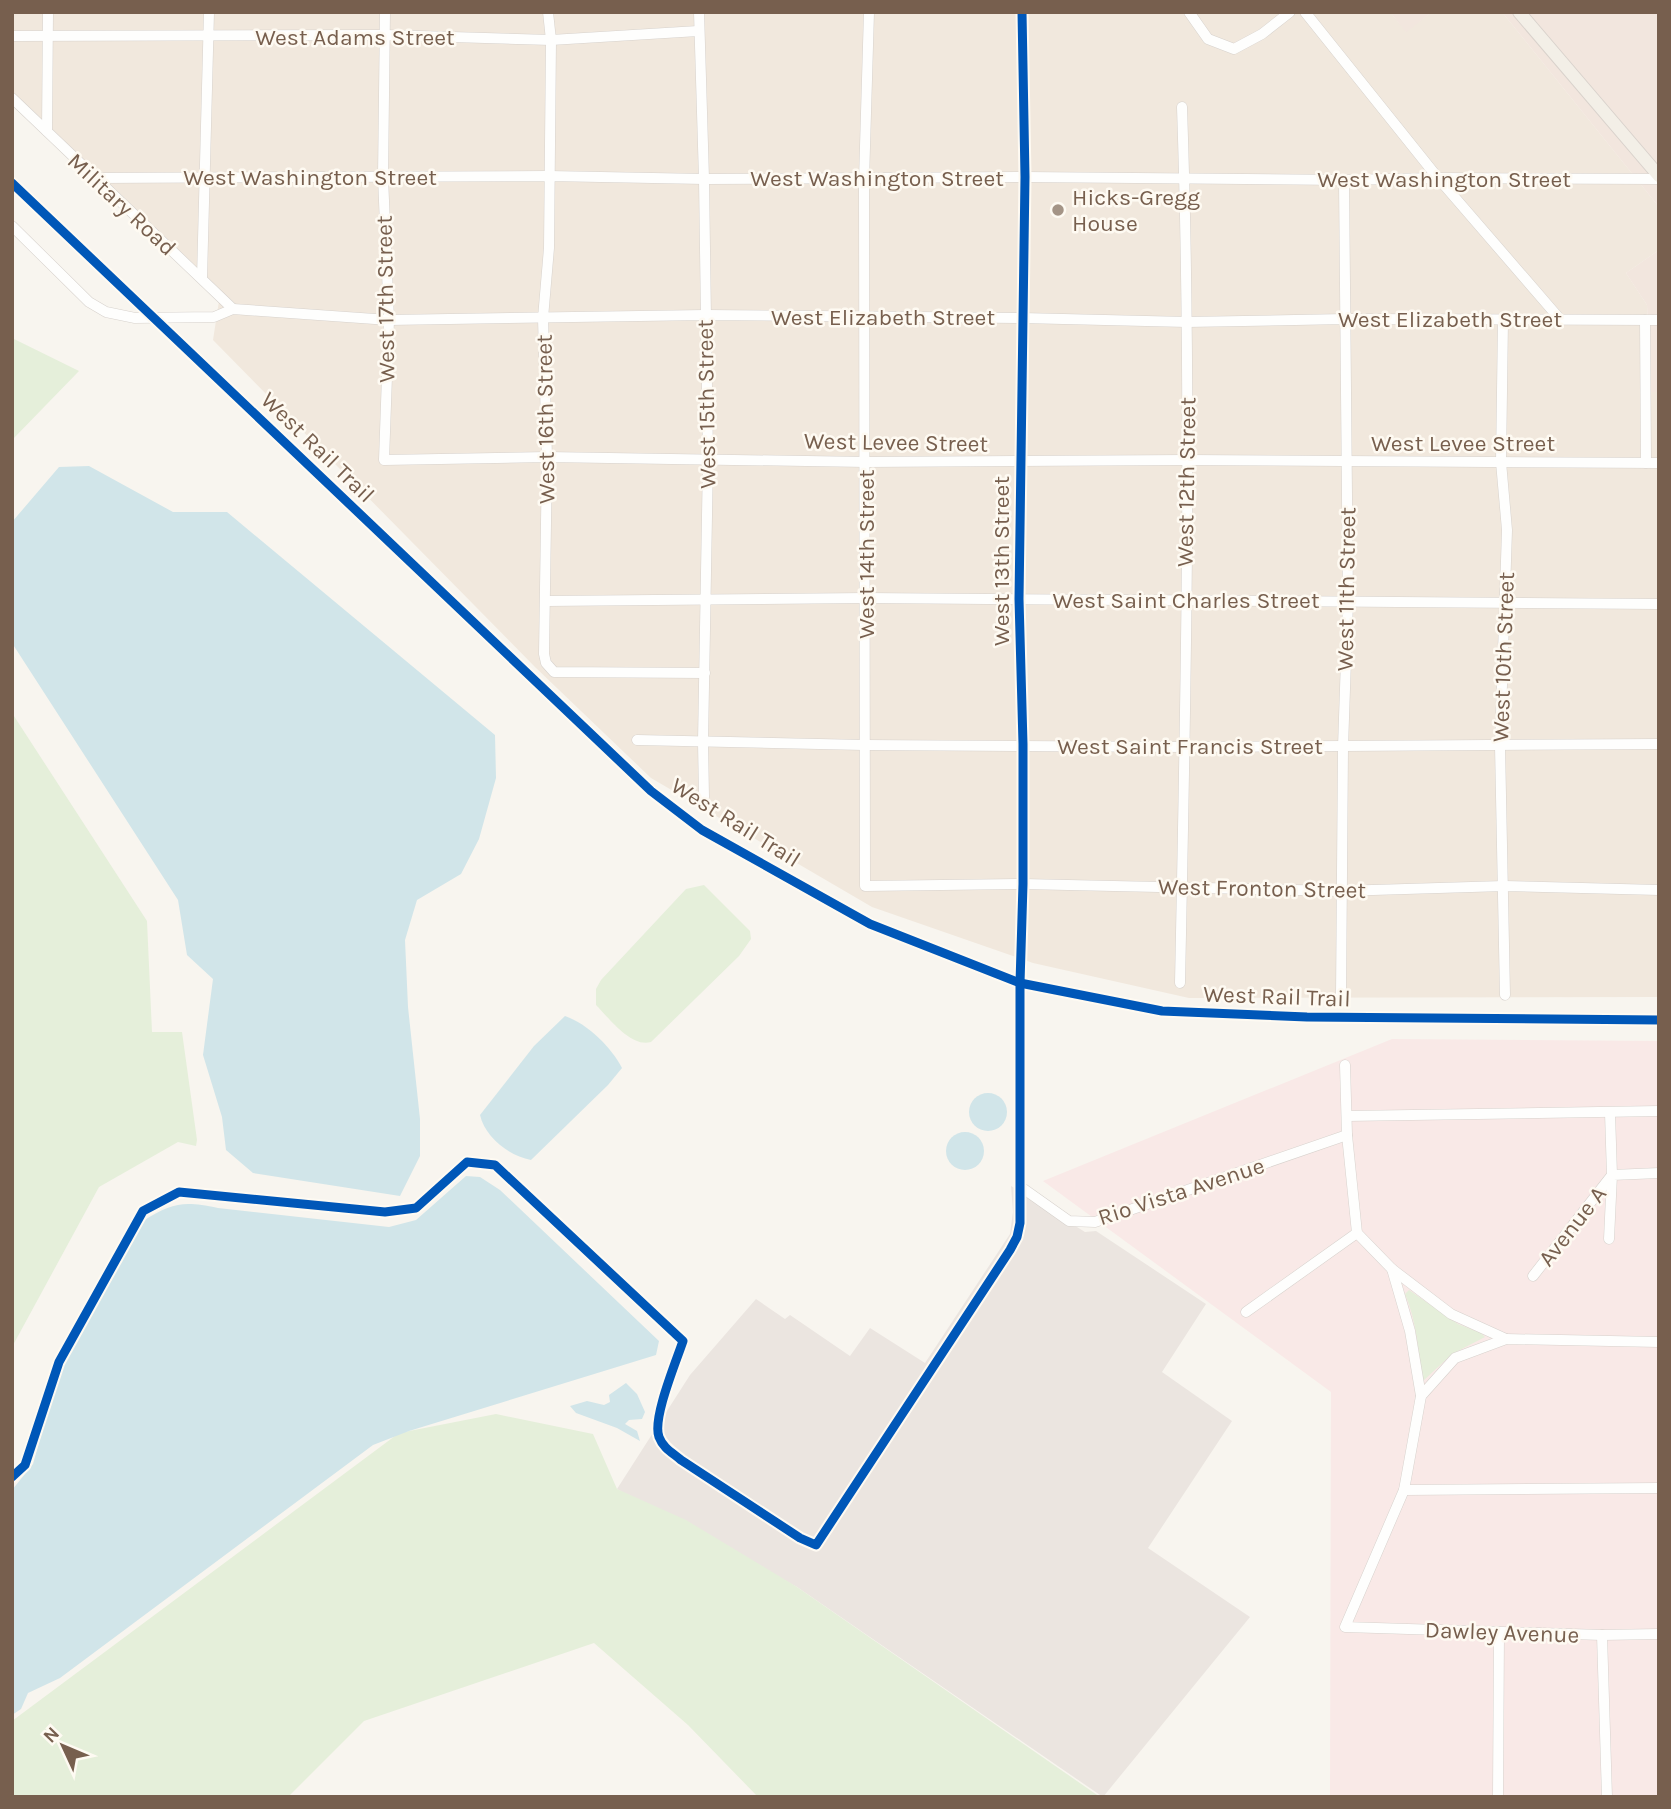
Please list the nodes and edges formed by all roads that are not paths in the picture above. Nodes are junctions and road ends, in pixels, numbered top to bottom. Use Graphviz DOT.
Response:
graph roads {
  1 [pos="48,12"];
  2 [pos="209,12"];
  3 [pos="385,12"];
  4 [pos="548,12"];
  5 [pos="699,12"];
  6 [pos="869,12"];
  7 [pos="1022,12"];
  8 [pos="1189,12"];
  9 [pos="1290,12"];
  10 [pos="1304,12"];
  11 [pos="1520,12"];
  12 [pos="698,31"];
  13 [pos="385,35"];
  14 [pos="12,36"];
  15 [pos="48,37"];
  16 [pos="209,37"];
  17 [pos="551,40"];
  18 [pos="12,98"];
  19 [pos="1181,107"];
  20 [pos="47,131"];
  21 [pos="550,176"];
  22 [pos="203,177"];
  23 [pos="383,177"];
  24 [pos="1025,177"];
  25 [pos="95,178"];
  26 [pos="1184,178"];
  27 [pos="1438,178"];
  28 [pos="1659,178"];
  29 [pos="704,179"];
  30 [pos="864,180"];
  31 [pos="1344,180"];
  32 [pos="12,226"];
  33 [pos="202,278"];
  34 [pos="233,309"];
  35 [pos="705,315"];
  36 [pos="543,318"];
  37 [pos="866,318"];
  38 [pos="1022,318"];
  39 [pos="1559,318"];
  40 [pos="1345,319"];
  41 [pos="389,320"];
  42 [pos="1503,320"];
  43 [pos="1645,320"];
  44 [pos="1659,320"];
  45 [pos="1187,322"];
  46 [pos="547,457"];
  47 [pos="708,459"];
  48 [pos="384,460"];
  49 [pos="1188,460"];
  50 [pos="1347,461"];
  51 [pos="866,462"];
  52 [pos="1501,462"];
  53 [pos="1019,463"];
  54 [pos="1646,463"];
  55 [pos="1659,464"];
  56 [pos="866,598"];
  57 [pos="1019,599"];
  58 [pos="707,600"];
  59 [pos="546,601"];
  60 [pos="1348,601"];
  61 [pos="1185,602"];
  62 [pos="1504,604"];
  63 [pos="1659,604"];
  64 [pos="705,673"];
  65 [pos="637,740"];
  66 [pos="703,742"];
  67 [pos="1023,744"];
  68 [pos="1659,744"];
  69 [pos="864,745"];
  70 [pos="1500,746"];
  71 [pos="1186,747"];
  72 [pos="1343,747"];
  73 [pos="704,797"];
  74 [pos="1023,884"];
  75 [pos="865,886"];
  76 [pos="1504,886"];
  77 [pos="1182,887"];
  78 [pos="1659,890"];
  79 [pos="1340,891"];
  80 [pos="1180,983"];
  81 [pos="1506,995"];
  82 [pos="1341,998"];
  83 [pos="1345,1065"];
  84 [pos="1659,1111"];
  85 [pos="1610,1113"];
  86 [pos="1347,1116"];
  87 [pos="1346,1135"];
  88 [pos="1659,1173"];
  89 [pos="1612,1175"];
  90 [pos="1021,1187"];
  91 [pos="1357,1233"];
  92 [pos="1609,1239"];
  93 [pos="1392,1269"];
  94 [pos="1533,1276"];
  95 [pos="1246,1312"];
  96 [pos="1506,1339"];
  97 [pos="1659,1342"];
  98 [pos="1421,1396"];
  99 [pos="12,1477"];
  100 [pos="1659,1488"];
  101 [pos="1404,1490"];
  102 [pos="1499,1632"];
  103 [pos="1659,1634"];
  104 [pos="1602,1635"];
  105 [pos="1498,1797"];
  106 [pos="1607,1797"];
  1 -- 15 [label="street"];
  2 -- 16 [label="street"];
  3 -- 13 [label="street, West 17th Street"];
  4 -- 17 [label="street, West 16th Street"];
  5 -- 12 [label="street, West 15th Street"];
  6 -- 30 [label="street, West 14th Street"];
  7 -- 24 [label="street, West 13th Street"];
  8 -- 9 [label="street"];
  10 -- 27 [label="street"];
  11 -- 28 [label="main road"];
  12 -- 17 [label="street, West Adams Street"];
  12 -- 29 [label="street, West 15th Street"];
  13 -- 16 [label="street, West Adams Street"];
  13 -- 17 [label="street, West Adams Street"];
  13 -- 23 [label="street, West 17th Street"];
  14 -- 15 [label="street, West Adams Street"];
  15 -- 16 [label="street, West Adams Street"];
  15 -- 20 [label="street"];
  16 -- 22 [label="street"];
  17 -- 21 [label="street, West 16th Street"];
  18 -- 20 [label="street, Military Road"];
  19 -- 26 [label="street, West 12th Street"];
  20 -- 25 [label="street, Military Road"];
  21 -- 23 [label="street, West Washington Street"];
  21 -- 29 [label="street, West Washington Street"];
  21 -- 36 [label="street, West 16th Street"];
  22 -- 23 [label="street, West Washington Street"];
  22 -- 25 [label="street, West Washington Street"];
  22 -- 33 [label="street"];
  23 -- 41 [label="street, West 17th Street"];
  24 -- 26 [label="street, West Washington Street"];
  24 -- 30 [label="street, West Washington Street"];
  24 -- 38 [label="street, West 13th Street"];
  25 -- 33 [label="street, Military Road"];
  26 -- 31 [label="street, West Washington Street"];
  26 -- 45 [label="street, West 12th Street"];
  27 -- 28 [label="street, West Washington Street"];
  27 -- 31 [label="street, West Washington Street"];
  27 -- 39 [label="street"];
  29 -- 30 [label="street, West Washington Street"];
  29 -- 35 [label="street, West 15th Street"];
  30 -- 37 [label="street, West 14th Street"];
  31 -- 40 [label="street, West 11th Street"];
  32 -- 34 [label="street, West Elizabeth Street"];
  33 -- 34 [label="street, Military Road"];
  34 -- 41 [label="street, West Elizabeth Street"];
  35 -- 36 [label="street, West Elizabeth Street"];
  35 -- 37 [label="street, West Elizabeth Street"];
  35 -- 47 [label="street, West 15th Street"];
  36 -- 41 [label="street, West Elizabeth Street"];
  36 -- 46 [label="street, West 16th Street"];
  37 -- 38 [label="street, West Elizabeth Street"];
  37 -- 51 [label="street, West 14th Street"];
  38 -- 45 [label="street, West Elizabeth Street"];
  38 -- 53 [label="street, West 13th Street"];
  39 -- 42 [label="street, West Elizabeth Street"];
  39 -- 43 [label="street, West Elizabeth Street"];
  40 -- 42 [label="street, West Elizabeth Street"];
  40 -- 45 [label="street, West Elizabeth Street"];
  40 -- 50 [label="street, West 11th Street"];
  41 -- 48 [label="street, West 17th Street"];
  42 -- 52 [label="street, West 10th Street"];
  43 -- 44 [label="street, West Elizabeth Street"];
  43 -- 54 [label="street"];
  45 -- 49 [label="street, West 12th Street"];
  46 -- 47 [label="street, West Levee Street"];
  46 -- 48 [label="street, West Levee Street"];
  46 -- 59 [label="street, West 16th Street"];
  47 -- 51 [label="street, West Levee Street"];
  47 -- 58 [label="street, West 15th Street"];
  49 -- 50 [label="street, West Levee Street"];
  49 -- 53 [label="street, West Levee Street"];
  49 -- 61 [label="street, West 12th Street"];
  50 -- 52 [label="street, West Levee Street"];
  50 -- 60 [label="street, West 11th Street"];
  51 -- 53 [label="street, West Levee Street"];
  51 -- 56 [label="street, West 14th Street"];
  52 -- 54 [label="street, West Levee Street"];
  52 -- 62 [label="street, West 10th Street"];
  53 -- 57 [label="street, West 13th Street"];
  54 -- 55 [label="street, West Levee Street"];
  56 -- 57 [label="street, West Saint Charles Street"];
  56 -- 58 [label="street, West Saint Charles Street"];
  56 -- 69 [label="street, West 14th Street"];
  57 -- 61 [label="street, West Saint Charles Street"];
  57 -- 67 [label="street, West 13th Street"];
  58 -- 59 [label="street, West Saint Charles Street"];
  58 -- 64 [label="street, West 15th Street"];
  59 -- 64 [label="street, West 16th Street"];
  60 -- 61 [label="street, West Saint Charles Street"];
  60 -- 62 [label="street, West Saint Charles Street"];
  60 -- 72 [label="street, West 11th Street"];
  61 -- 71 [label="street, West 12th Street"];
  62 -- 63 [label="street, West Saint Charles Street"];
  62 -- 70 [label="street, West 10th Street"];
  64 -- 66 [label="street, West 15th Street"];
  65 -- 66 [label="street, West Saint Francis Street"];
  66 -- 69 [label="street, West Saint Francis Street"];
  66 -- 73 [label="street, West 15th Street"];
  67 -- 69 [label="street, West Saint Francis Street"];
  67 -- 71 [label="street, West Saint Francis Street"];
  67 -- 74 [label="street, West 13th Street"];
  68 -- 70 [label="street, West Saint Francis Street"];
  69 -- 75 [label="street, West 14th Street"];
  70 -- 72 [label="street, West Saint Francis Street"];
  70 -- 76 [label="street, West 10th Street"];
  71 -- 72 [label="street, West Saint Francis Street"];
  71 -- 77 [label="street, West 12th Street"];
  72 -- 79 [label="street, West 11th Street"];
  74 -- 75 [label="street, West Fronton Street"];
  74 -- 77 [label="street, West Fronton Street"];
  74 -- 90 [label="street, West 13th Street"];
  76 -- 78 [label="street, West Fronton Street"];
  76 -- 79 [label="street, West Fronton Street"];
  76 -- 81 [label="street, West 10th Street"];
  77 -- 79 [label="street, West Fronton Street"];
  77 -- 80 [label="street, West 12th Street"];
  79 -- 82 [label="street, West 11th Street"];
  83 -- 86 [label="street"];
  84 -- 85 [label="street"];
  85 -- 86 [label="street"];
  85 -- 89 [label="street, Avenue A"];
  86 -- 87 [label="street"];
  87 -- 90 [label="street, Rio Vista Avenue"];
  87 -- 91 [label="street"];
  88 -- 89 [label="street, Avenue A"];
  89 -- 92 [label="street, Avenue A"];
  89 -- 94 [label="street, Avenue A"];
  90 -- 99 [label="street, West 13th Street"];
  91 -- 93 [label="street"];
  91 -- 95 [label="street"];
  93 -- 96 [label="street"];
  93 -- 98 [label="street"];
  96 -- 97 [label="street"];
  96 -- 98 [label="street"];
  98 -- 101 [label="street"];
  100 -- 101 [label="street"];
  101 -- 102 [label="street, Dawley Avenue"];
  102 -- 104 [label="street, Dawley Avenue"];
  102 -- 105 [label="street"];
  103 -- 104 [label="street, Dawley Avenue"];
  104 -- 106 [label="street"];
}
